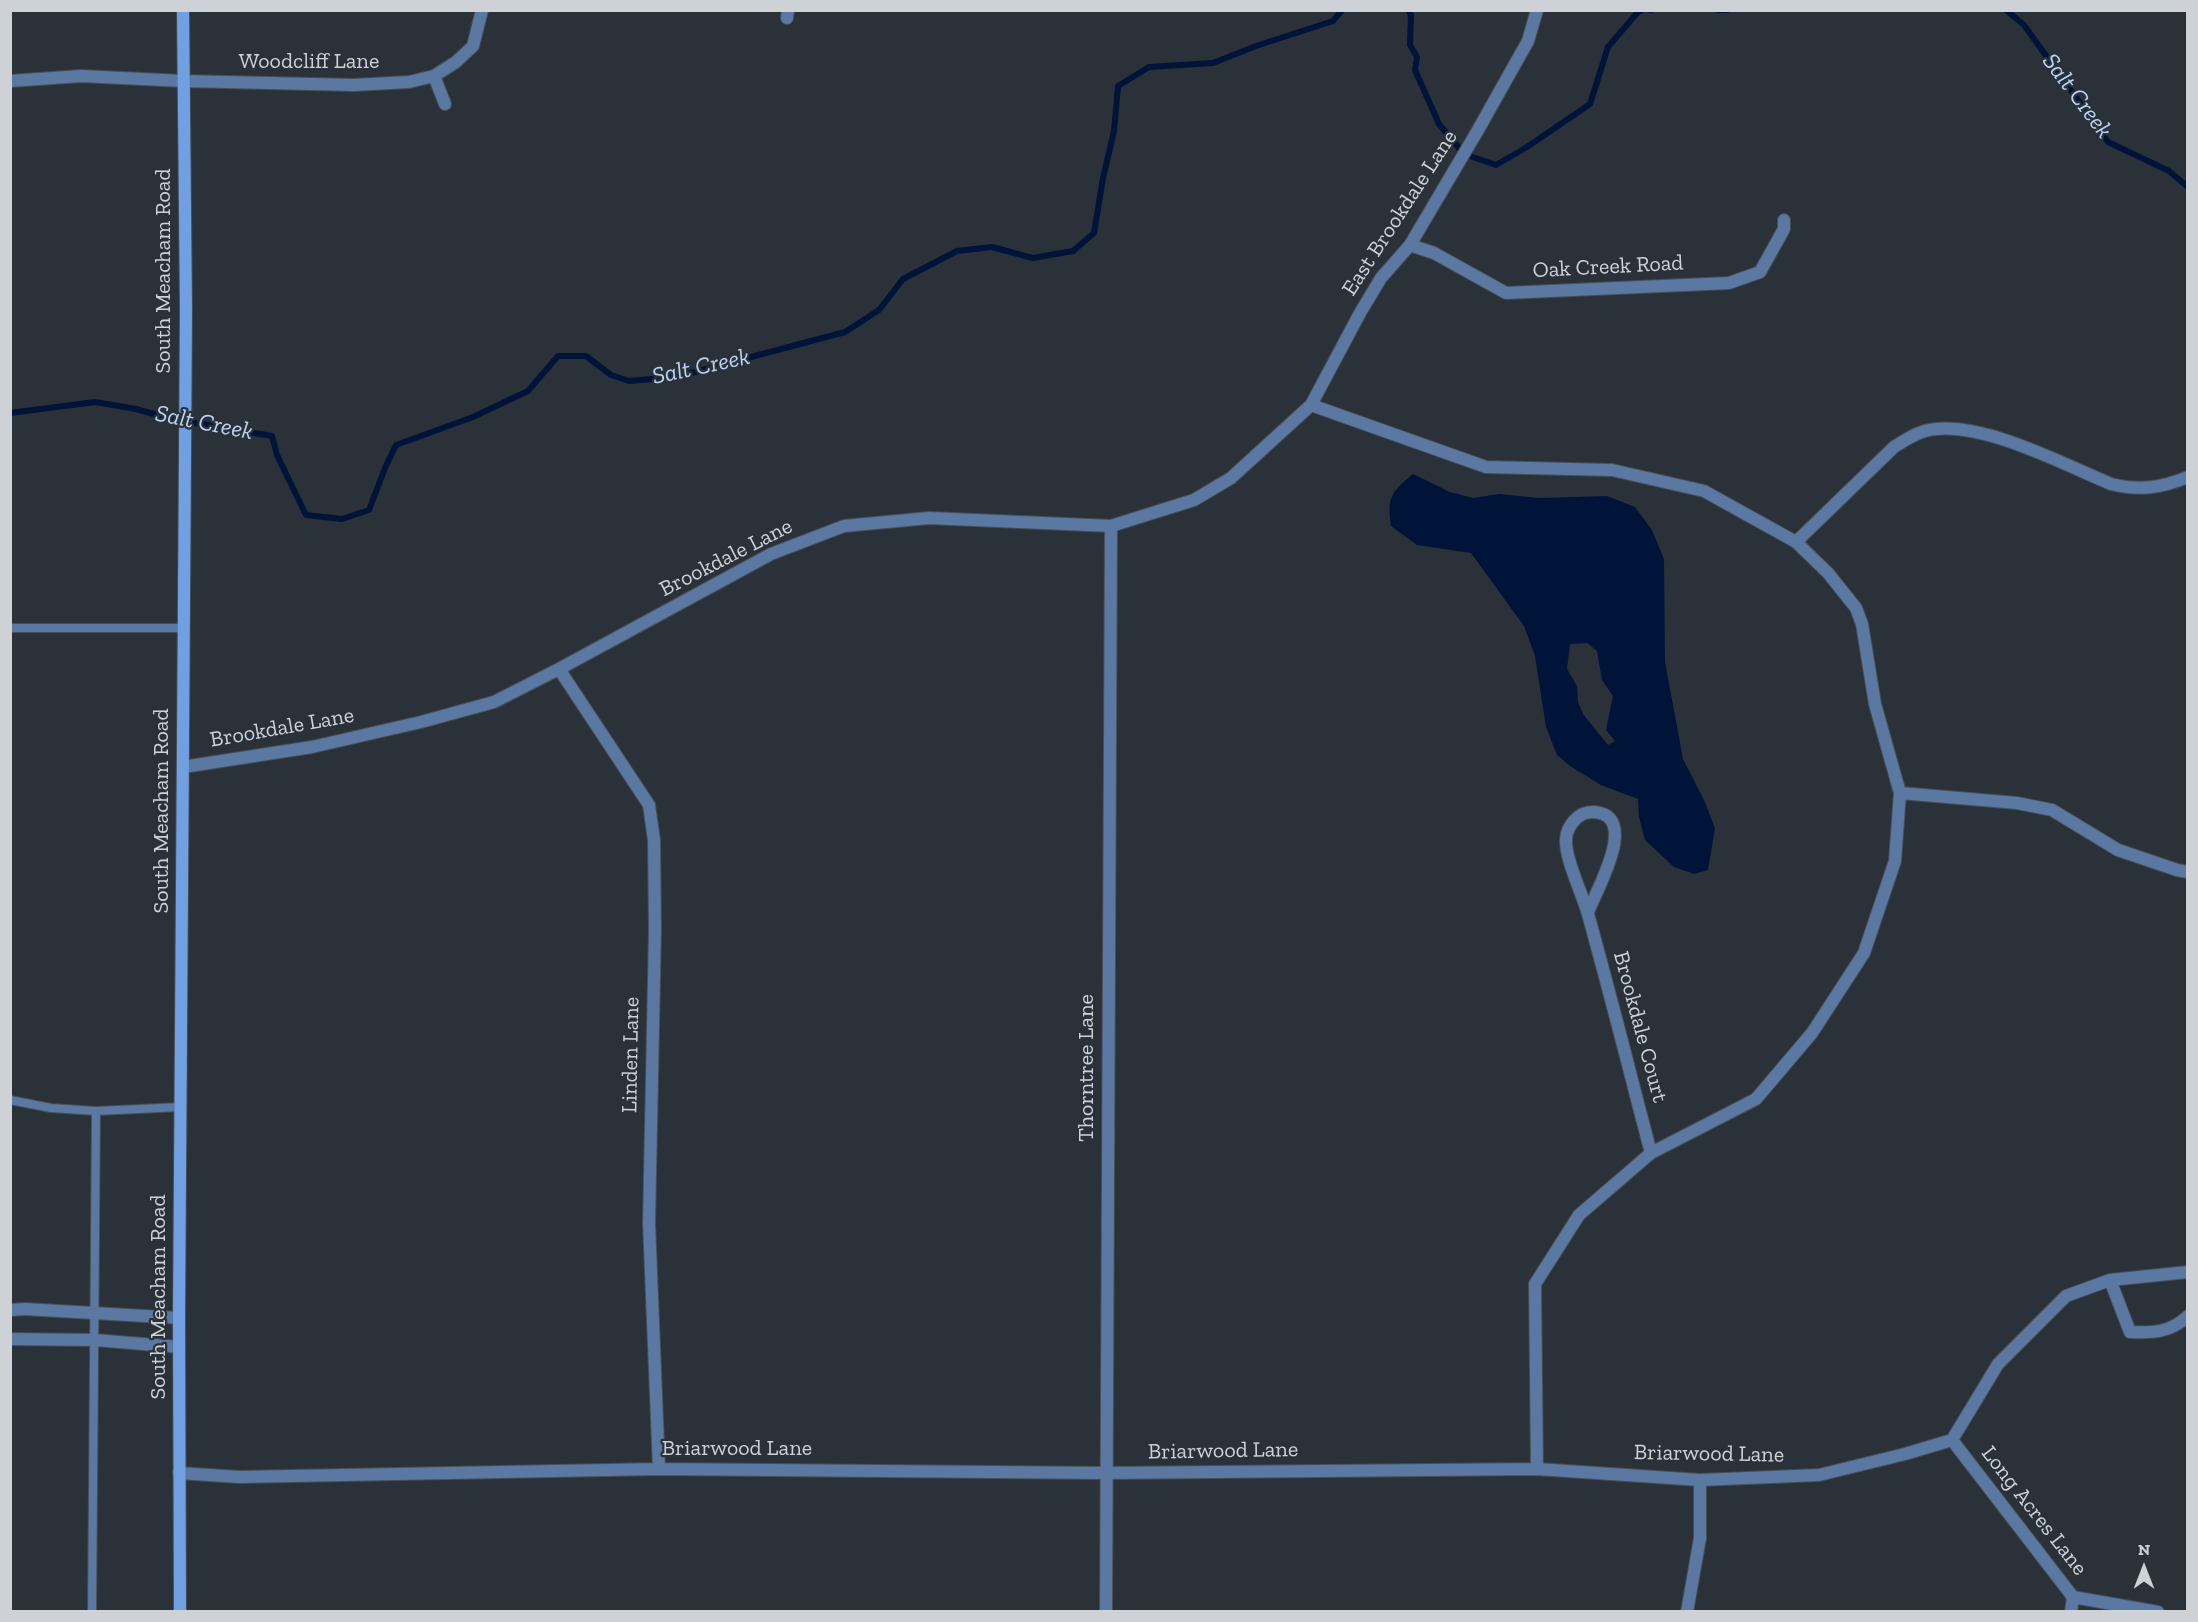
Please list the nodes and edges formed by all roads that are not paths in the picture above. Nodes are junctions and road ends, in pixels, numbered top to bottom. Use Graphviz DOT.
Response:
graph roads {
  1 [pos="183,10"];
  2 [pos="482,10"];
  3 [pos="1537,10"];
  4 [pos="434,76"];
  5 [pos="10,81"];
  6 [pos="183,81"];
  7 [pos="445,104"];
  8 [pos="1784,220"];
  9 [pos="1410,244"];
  10 [pos="1311,405"];
  11 [pos="2187,477"];
  12 [pos="1111,526"];
  13 [pos="1796,542"];
  14 [pos="10,628"];
  15 [pos="184,628"];
  16 [pos="559,669"];
  17 [pos="183,767"];
  18 [pos="1900,793"];
  19 [pos="2187,872"];
  20 [pos="1588,912"];
  21 [pos="10,1100"];
  22 [pos="181,1107"];
  23 [pos="96,1110"];
  24 [pos="1651,1153"];
  25 [pos="2187,1272"];
  26 [pos="2110,1280"];
  27 [pos="10,1310"];
  28 [pos="96,1312"];
  29 [pos="2187,1316"];
  30 [pos="179,1318"];
  31 [pos="10,1339"];
  32 [pos="95,1340"];
  33 [pos="179,1347"];
  34 [pos="1952,1440"];
  35 [pos="659,1469"];
  36 [pos="1537,1469"];
  37 [pos="179,1473"];
  38 [pos="1106,1473"];
  39 [pos="1700,1480"];
  40 [pos="2073,1597"];
  41 [pos="92,1611"];
  42 [pos="180,1611"];
  43 [pos="1106,1611"];
  44 [pos="1687,1611"];
  45 [pos="2071,1611"];
  46 [pos="2158,1611"];
  1 -- 6 [label="main road, South Meacham Road"];
  2 -- 4 [label="street, Woodcliff Lane"];
  3 -- 9 [label="street, East Brookdale Lane"];
  4 -- 6 [label="street, Woodcliff Lane"];
  4 -- 7 [label="street"];
  5 -- 6 [label="street, Woodcliff Lane"];
  6 -- 15 [label="main road, South Meacham Road"];
  8 -- 9 [label="street, Oak Creek Road"];
  9 -- 10 [label="street, East Brookdale Lane"];
  10 -- 12 [label="street, Brookdale Lane"];
  10 -- 13 [label="street"];
  11 -- 13 [label="street"];
  12 -- 16 [label="street, Brookdale Lane"];
  12 -- 38 [label="street, Thorntree Lane"];
  13 -- 18 [label="street"];
  14 -- 15 [label="lane"];
  15 -- 17 [label="main road, South Meacham Road"];
  16 -- 17 [label="street, Brookdale Lane"];
  16 -- 35 [label="street, Linden Lane"];
  17 -- 22 [label="main road, South Meacham Road"];
  18 -- 19 [label="street"];
  18 -- 24 [label="street"];
  20 -- 20 [label="street, Brookdale Court"];
  20 -- 24 [label="street, Brookdale Court"];
  21 -- 23 [label="lane"];
  22 -- 23 [label="lane"];
  22 -- 30 [label="main road, South Meacham Road"];
  23 -- 28 [label="lane"];
  24 -- 36 [label="street"];
  25 -- 26 [label="street"];
  26 -- 29 [label="street"];
  26 -- 34 [label="street"];
  27 -- 28 [label="street"];
  28 -- 30 [label="street"];
  28 -- 32 [label="lane"];
  30 -- 33 [label="main road, South Meacham Road"];
  31 -- 32 [label="street"];
  32 -- 33 [label="street"];
  32 -- 41 [label="lane"];
  33 -- 37 [label="main road, South Meacham Road"];
  34 -- 39 [label="street, Briarwood Lane"];
  34 -- 40 [label="street, Long Acres Lane"];
  35 -- 37 [label="street, Briarwood Lane"];
  35 -- 38 [label="street, Briarwood Lane"];
  36 -- 38 [label="street, Briarwood Lane"];
  36 -- 39 [label="street, Briarwood Lane"];
  37 -- 42 [label="main road, South Meacham Road"];
  38 -- 43 [label="street, Thorntree Lane"];
  39 -- 44 [label="street"];
  40 -- 45 [label="street"];
  40 -- 46 [label="street, Long Acres Lane"];
}
